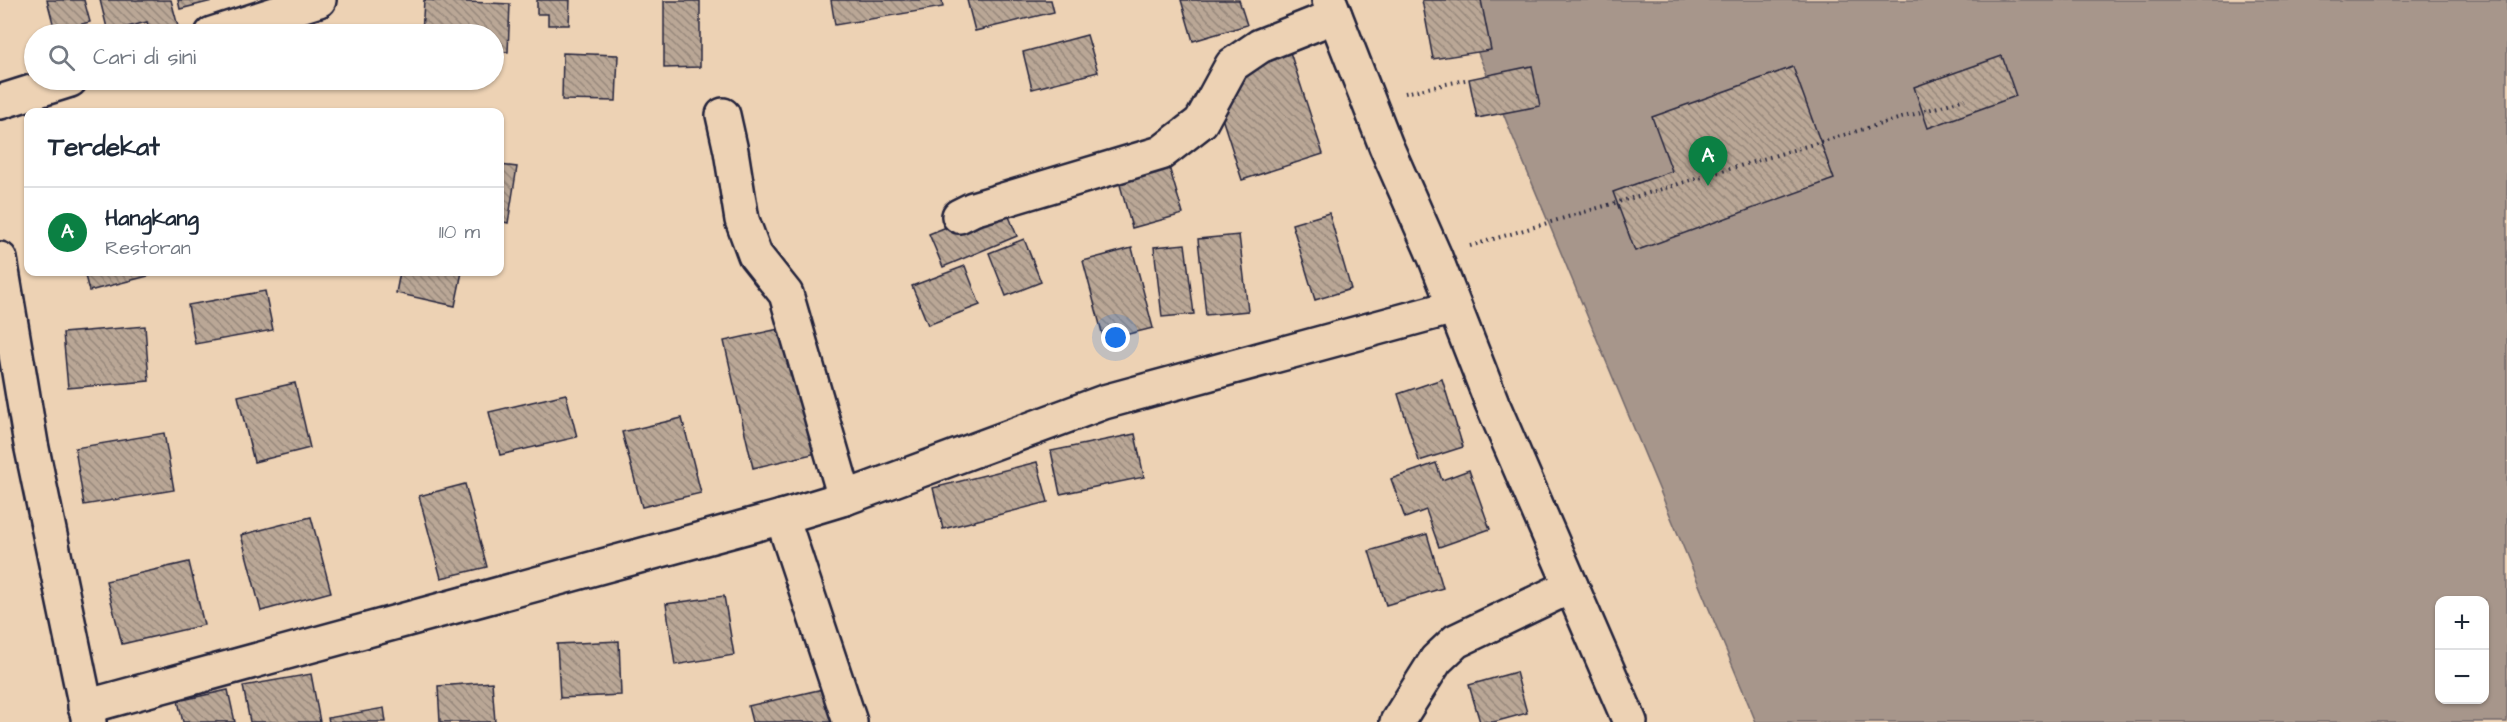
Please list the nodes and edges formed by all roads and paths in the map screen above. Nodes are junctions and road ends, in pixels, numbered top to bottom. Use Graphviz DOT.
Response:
graph roads {
  1 [pos="320,0"];
  2 [pos="1332,8"];
  3 [pos="244,24"];
  4 [pos="1469,79"];
  5 [pos="38,90"];
  6 [pos="1965,99"];
  7 [pos="1368,101"];
  8 [pos="0,102"];
  9 [pos="723,115"];
  10 [pos="959,216"];
  11 [pos="1435,257"];
  12 [pos="0,260"];
  13 [pos="1454,308"];
  14 [pos="844,498"];
  15 [pos="782,517"];
  16 [pos="1571,586"];
  17 [pos="87,715"];
  18 [pos="850,722"];
  19 [pos="1397,722"];
  20 [pos="1630,722"];
  1 -- 3 [label="street"];
  2 -- 7 [label="street"];
  2 -- 10 [label="street"];
  4 -- 7 [label="path"];
  5 -- 8 [label="street"];
  6 -- 11 [label="path"];
  7 -- 11 [label="street"];
  9 -- 14 [label="street"];
  11 -- 13 [label="street"];
  12 -- 17 [label="street"];
  13 -- 14 [label="street"];
  13 -- 16 [label="street"];
  14 -- 15 [label="street"];
  15 -- 17 [label="street"];
  15 -- 18 [label="street"];
  16 -- 19 [label="street"];
  16 -- 20 [label="street"];
}
